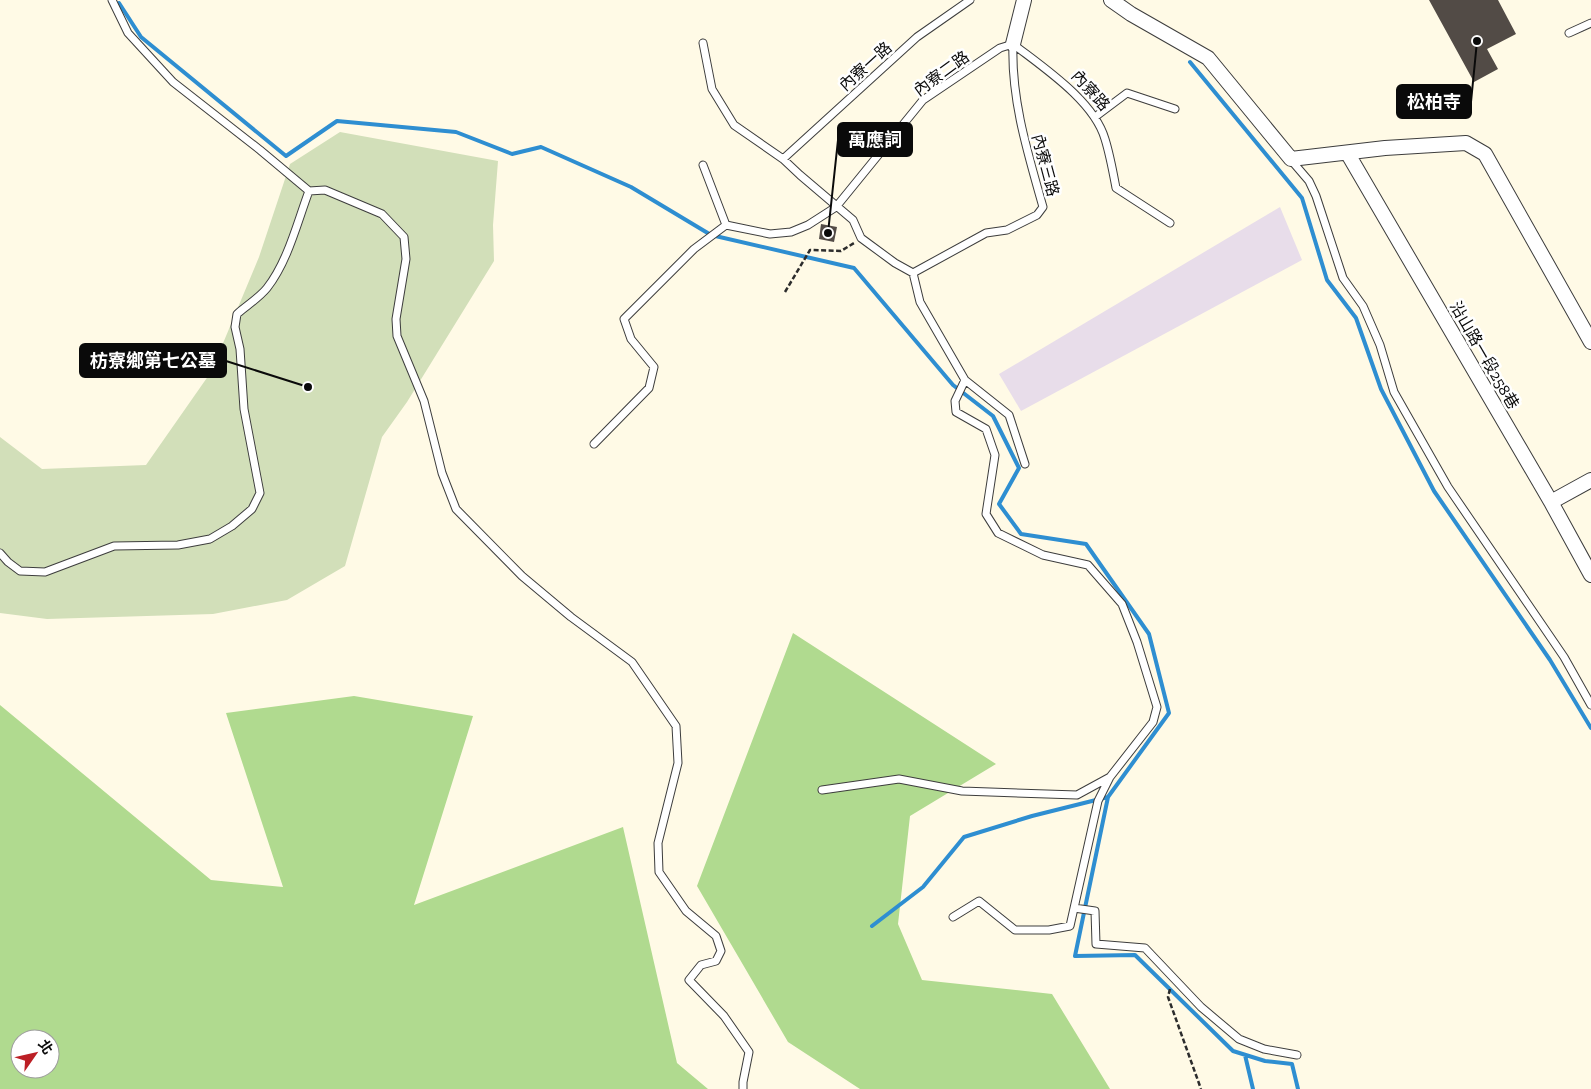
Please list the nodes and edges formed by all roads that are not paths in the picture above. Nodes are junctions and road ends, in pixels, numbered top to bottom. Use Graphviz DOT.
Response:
graph roads {
  1 [pos="112,0"];
  2 [pos="970,0"];
  3 [pos="1024,0"];
  4 [pos="1111,0"];
  5 [pos="1591,23"];
  6 [pos="1569,33"];
  7 [pos="703,43"];
  8 [pos="1013,44"];
  9 [pos="1175,109"];
  10 [pos="1095,117"];
  11 [pos="1348,154"];
  12 [pos="783,159"];
  13 [pos="1291,159"];
  14 [pos="703,165"];
  15 [pos="309,191"];
  16 [pos="836,207"];
  17 [pos="1170,223"];
  18 [pos="724,226"];
  19 [pos="913,273"];
  20 [pos="1591,342"];
  21 [pos="964,381"];
  22 [pos="594,444"];
  23 [pos="1025,464"];
  24 [pos="1591,480"];
  25 [pos="1551,502"];
  26 [pos="0,553"];
  27 [pos="1591,575"];
  28 [pos="1591,705"];
  29 [pos="1110,777"];
  30 [pos="822,790"];
  31 [pos="1077,909"];
  32 [pos="953,917"];
  33 [pos="1297,1055"];
  34 [pos="743,1089"];
  1 -- 15 [label="lane"];
  2 -- 12 [label="lane, 內寮一路"];
  3 -- 8 [label="street"];
  4 -- 13 [label="street"];
  5 -- 6 [label="lane"];
  7 -- 12 [label="lane"];
  8 -- 10 [label="lane, 內寮路"];
  8 -- 16 [label="lane, 內寮二路"];
  8 -- 19 [label="lane, 內寮三路"];
  9 -- 10 [label="lane"];
  10 -- 17 [label="lane, 內寮路"];
  11 -- 13 [label="street"];
  11 -- 20 [label="street"];
  11 -- 25 [label="street, 沿山路一段258巷"];
  12 -- 16 [label="lane"];
  13 -- 28 [label="lane"];
  14 -- 18 [label="lane"];
  15 -- 26 [label="lane"];
  15 -- 34 [label="lane"];
  16 -- 18 [label="lane, 內寮二路"];
  16 -- 19 [label="lane"];
  18 -- 22 [label="lane"];
  19 -- 21 [label="lane"];
  21 -- 23 [label="lane"];
  21 -- 29 [label="lane"];
  24 -- 25 [label="street"];
  25 -- 27 [label="street, 沿山路一段258巷"];
  29 -- 30 [label="lane"];
  29 -- 31 [label="lane"];
  31 -- 32 [label="lane"];
  31 -- 33 [label="lane"];
}
